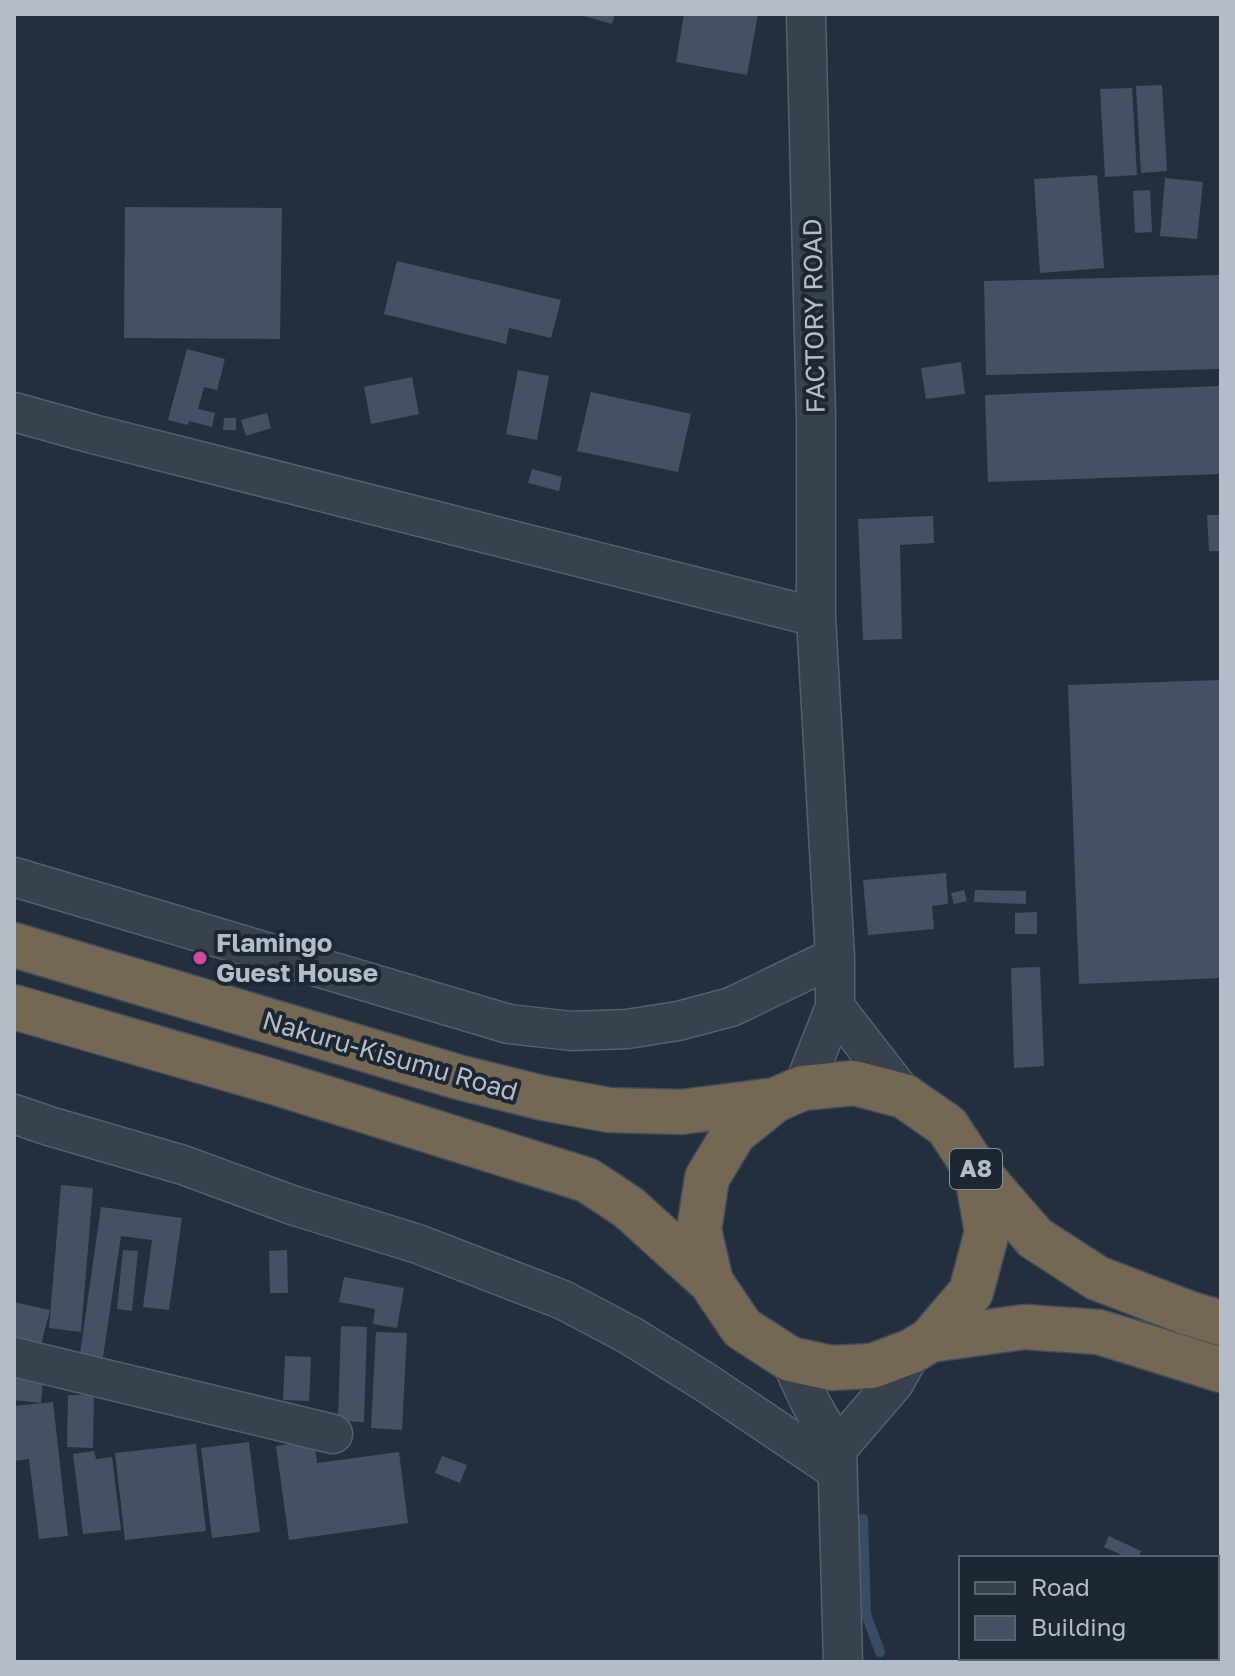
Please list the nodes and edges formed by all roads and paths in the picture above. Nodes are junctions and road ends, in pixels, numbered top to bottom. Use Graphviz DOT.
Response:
graph roads {
  1 [pos="806,14"];
  2 [pos="14,412"];
  3 [pos="816,617"];
  4 [pos="14,877"];
  5 [pos="14,945"];
  6 [pos="835,957"];
  7 [pos="14,1007"];
  8 [pos="835,1007"];
  9 [pos="789,1094"];
  10 [pos="904,1096"];
  11 [pos="14,1114"];
  12 [pos="976,1170"];
  13 [pos="711,1282"];
  14 [pos="1221,1323"];
  15 [pos="921,1345"];
  16 [pos="14,1357"];
  17 [pos="790,1359"];
  18 [pos="1221,1370"];
  19 [pos="333,1434"];
  20 [pos="837,1459"];
  21 [pos="843,1662"];
  1 -- 3 [label="street, FACTORY ROAD"];
  2 -- 3 [label="street"];
  3 -- 6 [label="street, FACTORY ROAD"];
  4 -- 6 [label="street"];
  5 -- 9 [label="highway, Nakuru-Kisumu Road / A8"];
  6 -- 8 [label="street, FACTORY ROAD"];
  7 -- 13 [label="highway, A8"];
  8 -- 9 [label="street"];
  8 -- 10 [label="street"];
  9 -- 10 [label="highway, A8"];
  9 -- 13 [label="highway, A8"];
  10 -- 12 [label="highway, A8"];
  11 -- 20 [label="street"];
  12 -- 14 [label="highway, A8"];
  12 -- 15 [label="highway, A8"];
  13 -- 17 [label="highway, A8"];
  15 -- 17 [label="highway, A8"];
  15 -- 18 [label="highway, A8"];
  15 -- 20 [label="street"];
  16 -- 19 [label="street"];
  17 -- 20 [label="street"];
  20 -- 21 [label="street"];
}
